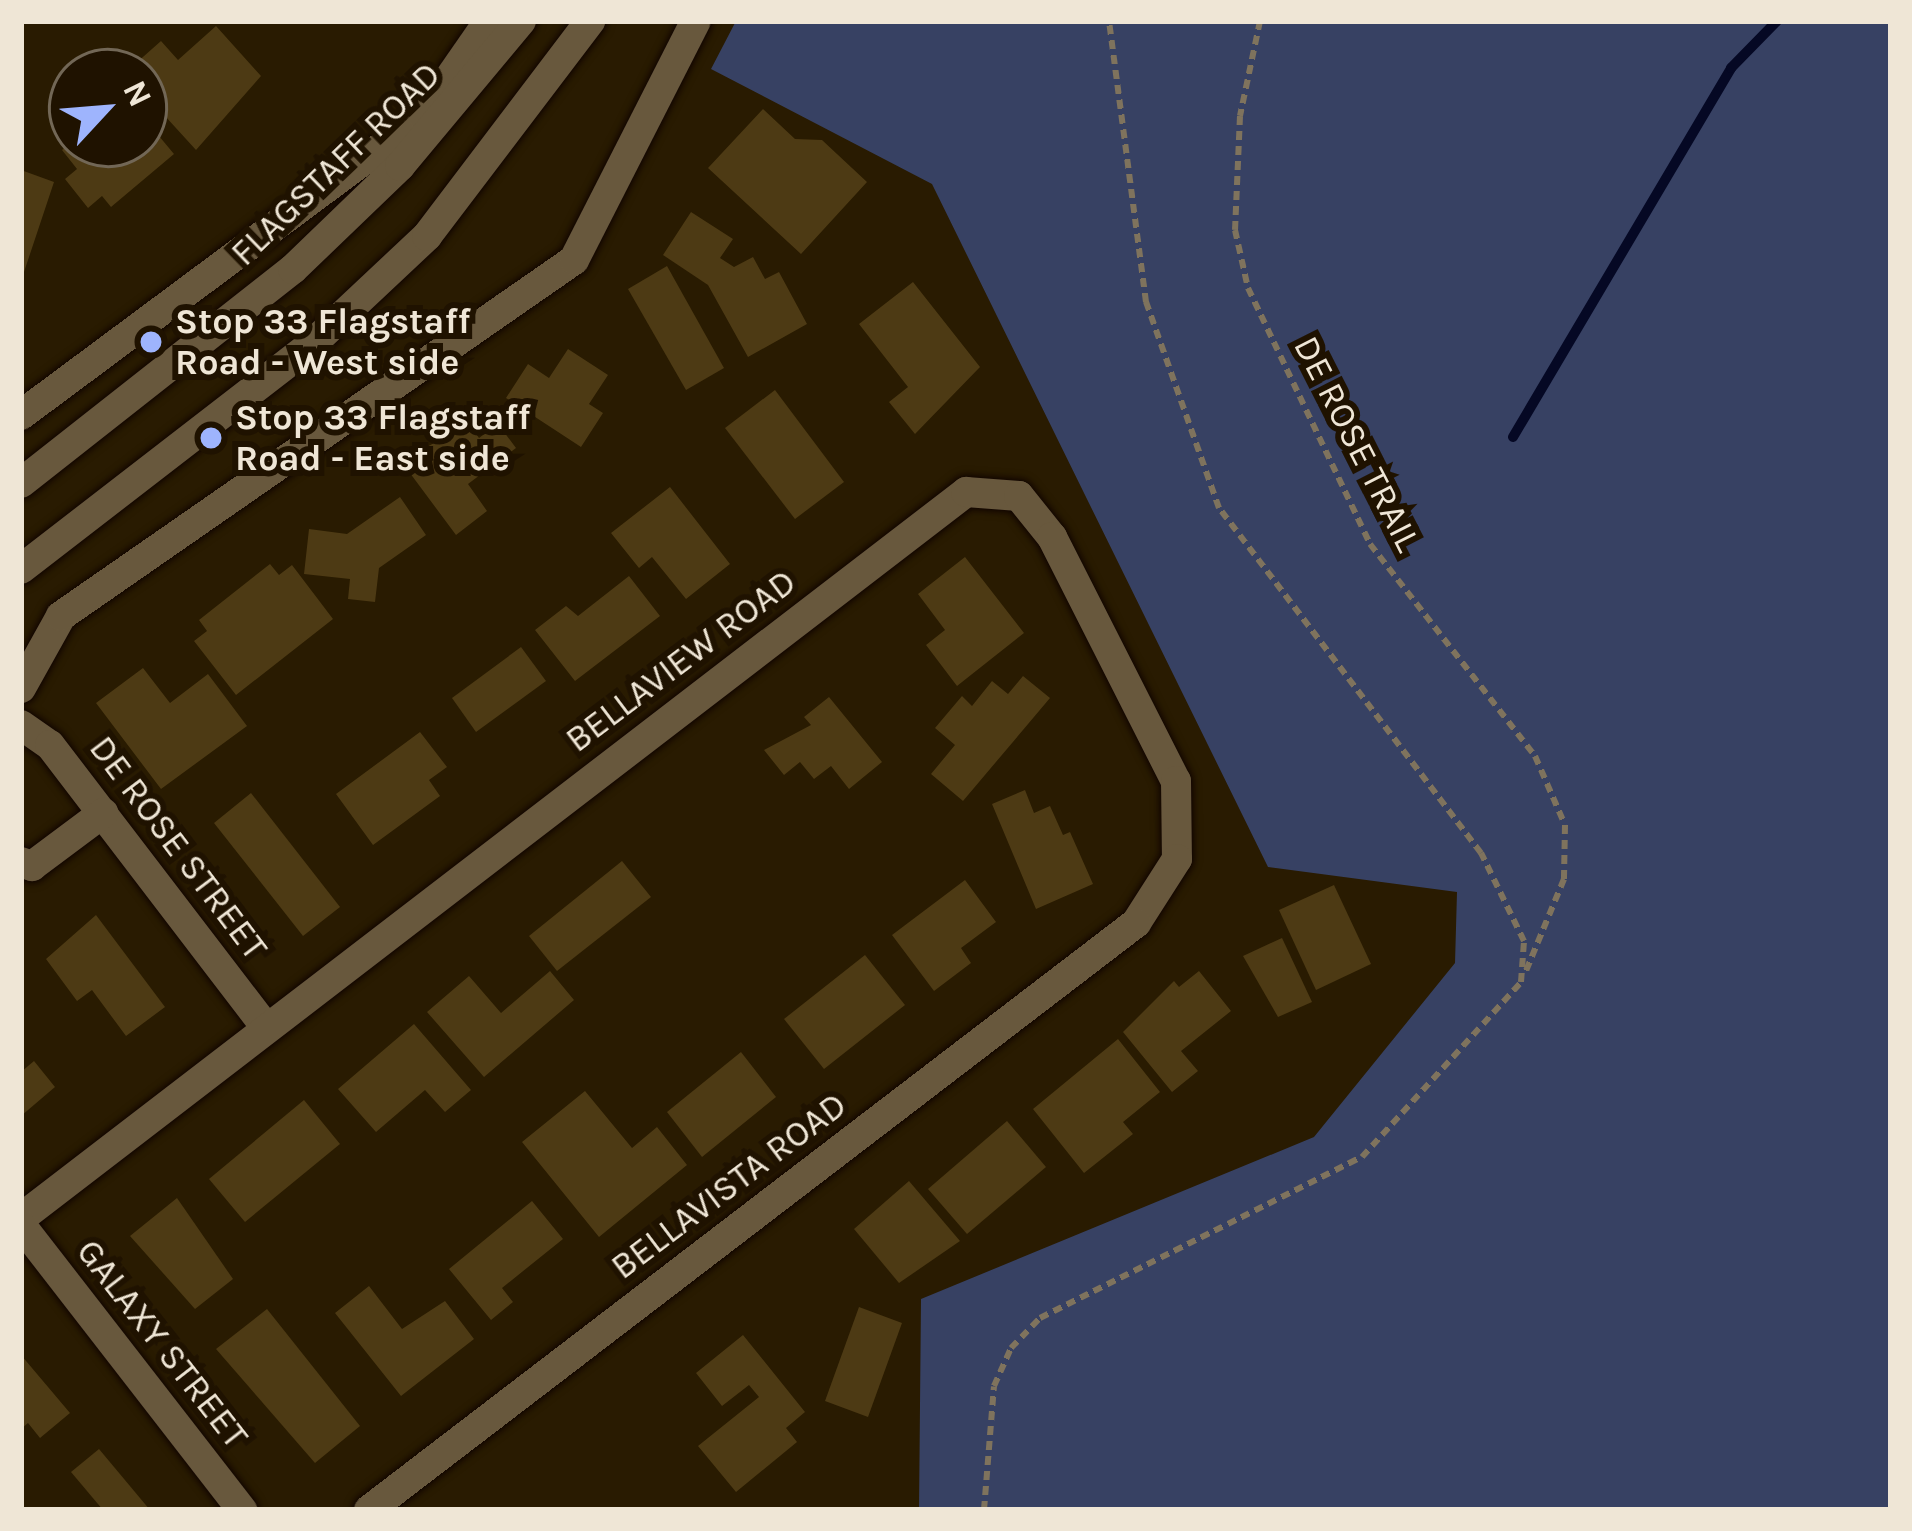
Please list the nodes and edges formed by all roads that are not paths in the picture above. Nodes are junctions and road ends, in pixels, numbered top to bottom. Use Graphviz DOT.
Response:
graph roads {
  1 [pos="489,21"];
  2 [pos="520,21"];
  3 [pos="590,21"];
  4 [pos="696,21"];
  5 [pos="21,415"];
  6 [pos="21,483"];
  7 [pos="21,569"];
  8 [pos="21,688"];
  9 [pos="21,724"];
  10 [pos="103,813"];
  11 [pos="21,862"];
  12 [pos="1136,923"];
  13 [pos="265,1026"];
  14 [pos="21,1222"];
  15 [pos="242,1510"];
  16 [pos="369,1510"];
  1 -- 5 [label="street"];
  2 -- 6 [label="street, FLAGSTAFF ROAD"];
  3 -- 7 [label="street"];
  4 -- 8 [label="street"];
  9 -- 10 [label="street, DE ROSE STREET"];
  10 -- 11 [label="street"];
  10 -- 13 [label="street, DE ROSE STREET"];
  12 -- 13 [label="street, BELLAVIEW ROAD"];
  12 -- 16 [label="street, BELLAVISTA ROAD"];
  13 -- 14 [label="street, BELLAVIEW ROAD"];
  14 -- 15 [label="street, GALAXY STREET"];
}
